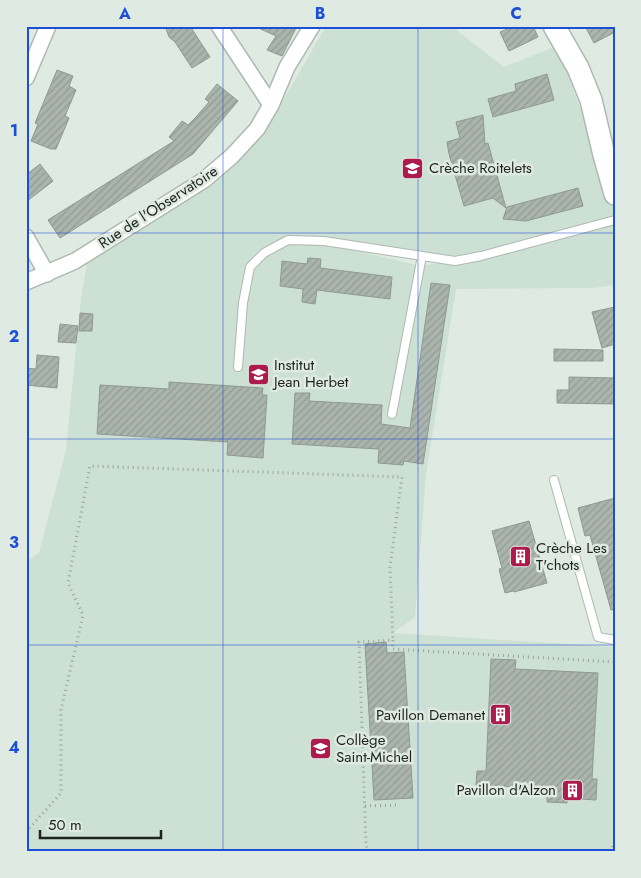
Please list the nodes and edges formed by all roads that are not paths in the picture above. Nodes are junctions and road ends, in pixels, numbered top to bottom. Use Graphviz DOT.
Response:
graph roads {
  1 [pos="48,26"];
  2 [pos="219,26"];
  3 [pos="312,26"];
  4 [pos="554,26"];
  5 [pos="26,78"];
  6 [pos="271,105"];
  7 [pos="615,194"];
  8 [pos="615,220"];
  9 [pos="26,237"];
  10 [pos="422,256"];
  11 [pos="47,274"];
  12 [pos="26,282"];
  13 [pos="238,367"];
  14 [pos="392,414"];
  15 [pos="554,480"];
  16 [pos="615,640"];
  1 -- 5 [label="street"];
  2 -- 6 [label="street"];
  3 -- 6 [label="street, Rue de l'Observatoire"];
  4 -- 7 [label="main road"];
  6 -- 11 [label="street, Rue de l'Observatoire"];
  8 -- 10 [label="lane"];
  9 -- 11 [label="street"];
  10 -- 13 [label="lane"];
  10 -- 14 [label="lane"];
  11 -- 12 [label="street, Rue de l'Observatoire"];
  15 -- 16 [label="lane"];
}
